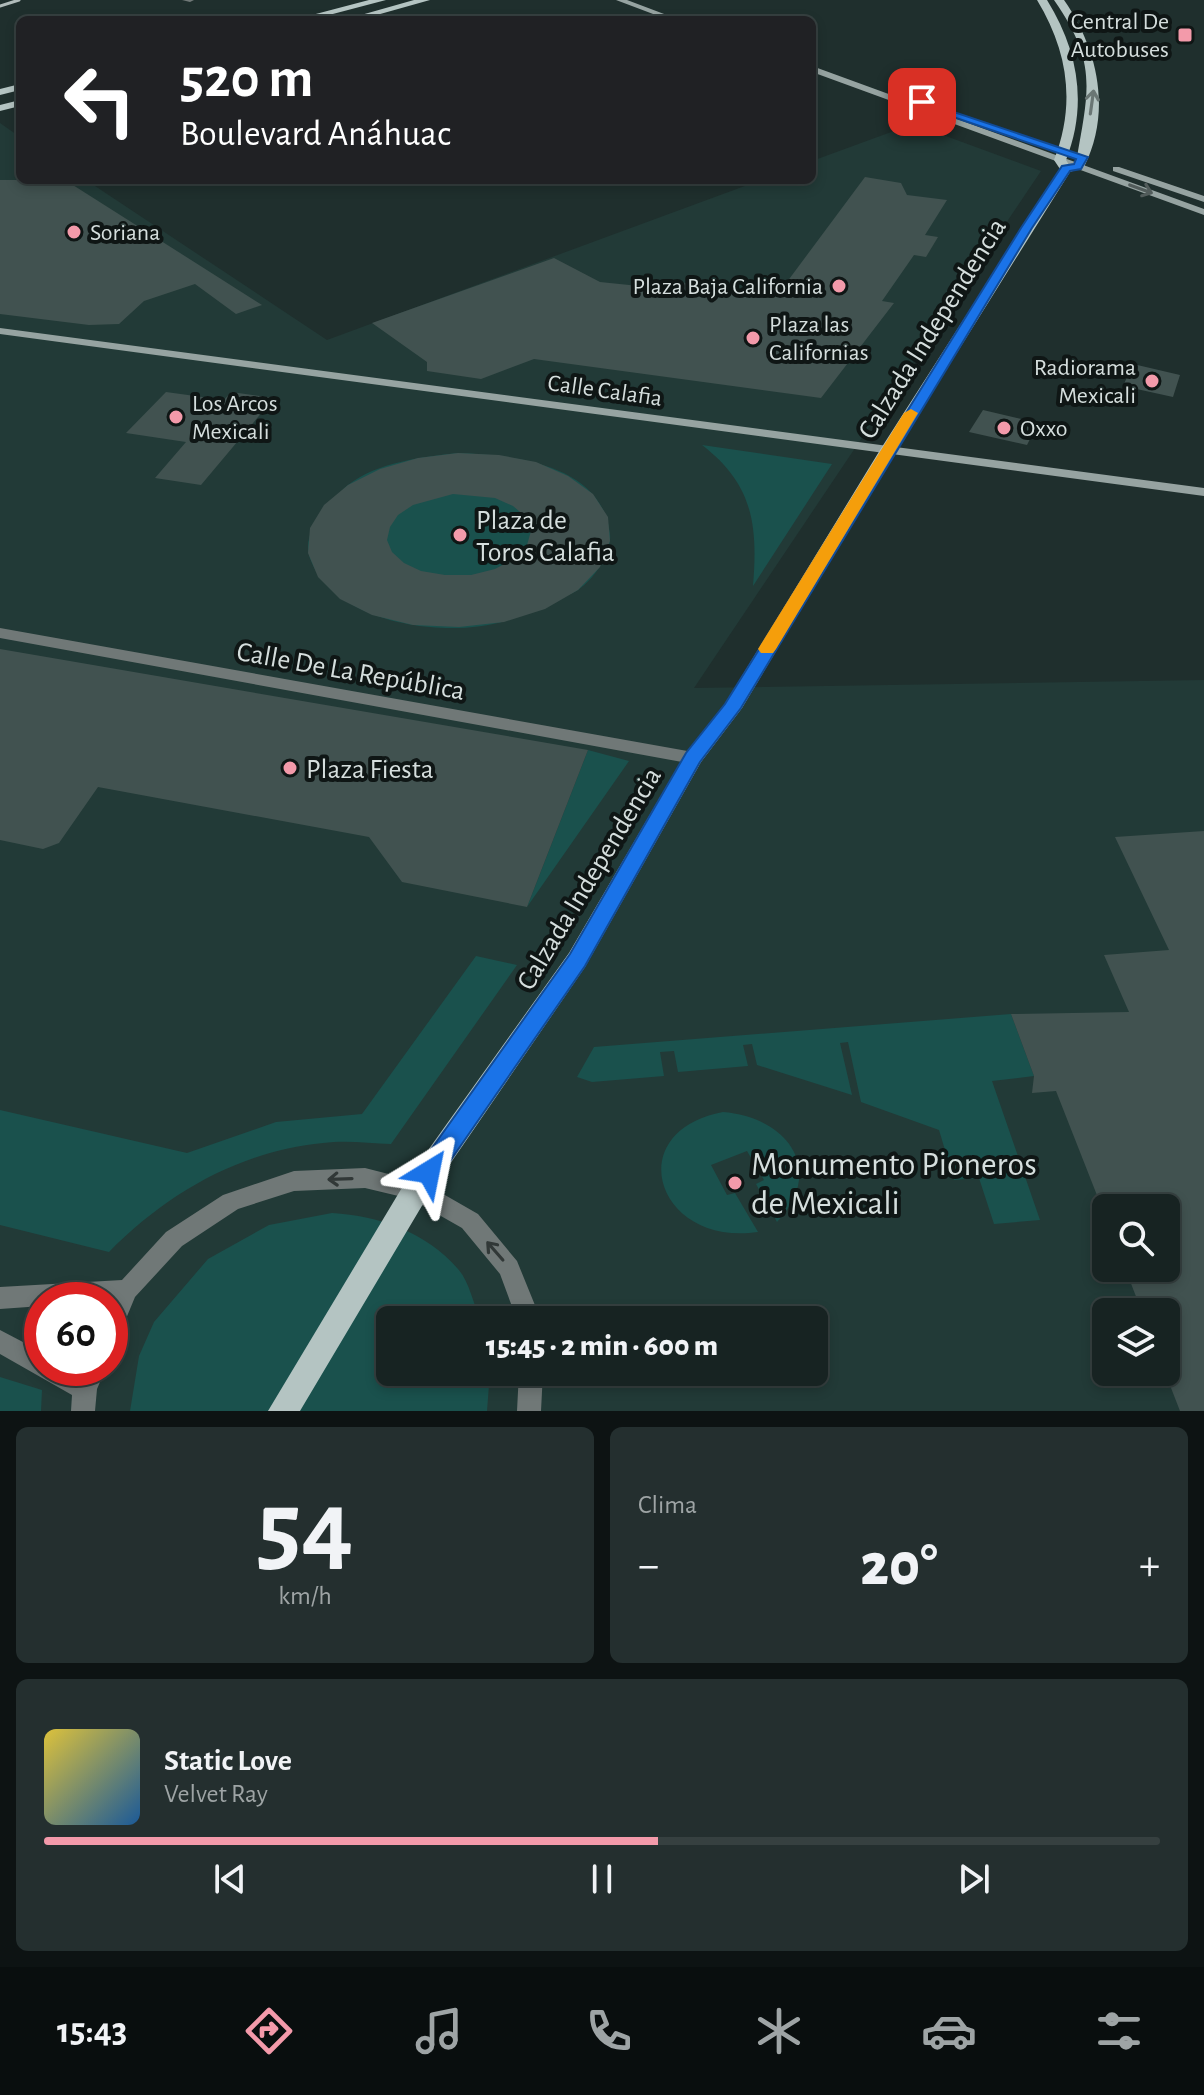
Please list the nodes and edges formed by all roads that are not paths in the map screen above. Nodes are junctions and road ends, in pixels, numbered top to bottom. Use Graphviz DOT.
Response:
graph roads {
  1 [pos="381,0"];
  2 [pos="425,0"];
  3 [pos="620,0"];
  4 [pos="635,0"];
  5 [pos="1042,0"];
  6 [pos="1059,0"];
  7 [pos="315,16"];
  8 [pos="363,16"];
  9 [pos="665,16"];
  10 [pos="679,16"];
  11 [pos="816,67"];
  12 [pos="1070,161"];
  13 [pos="1204,199"];
  14 [pos="1204,212"];
  15 [pos="0,331"];
  16 [pos="888,450"];
  17 [pos="1204,492"];
  18 [pos="0,633"];
  19 [pos="693,758"];
  20 [pos="416,1190"];
  21 [pos="128,1289"];
  22 [pos="24,1296"];
  23 [pos="0,1298"];
  24 [pos="524,1306"];
  25 [pos="0,1341"];
  26 [pos="24,1355"];
  27 [pos="530,1386"];
  28 [pos="283,1411"];
  29 [pos="529,1411"];
  1 -- 7 [label="main road"];
  2 -- 8 [label="main road"];
  3 -- 9 [label="street"];
  4 -- 10 [label="street"];
  5 -- 12 [label="main road, Calzada Independencia"];
  12 -- 6 [label="main road, Calzada Independencia, one-way"];
  11 -- 12 [label="street"];
  12 -- 13 [label="street"];
  12 -- 14 [label="street, one-way"];
  12 -- 16 [label="main road, Calzada Independencia"];
  15 -- 16 [label="street, Calle Calafia"];
  16 -- 17 [label="street, Calle Calafia"];
  16 -- 19 [label="main road, Calzada Independencia"];
  18 -- 19 [label="street, Calle De La República"];
  19 -- 20 [label="main road, Calzada Independencia"];
  20 -- 21 [label="street, one-way"];
  24 -- 20 [label="street, one-way"];
  20 -- 28 [label="main road, Calzada Independencia"];
  22 -- 23 [label="street"];
  25 -- 26 [label="street"];
  27 -- 29 [label="street"];
}
